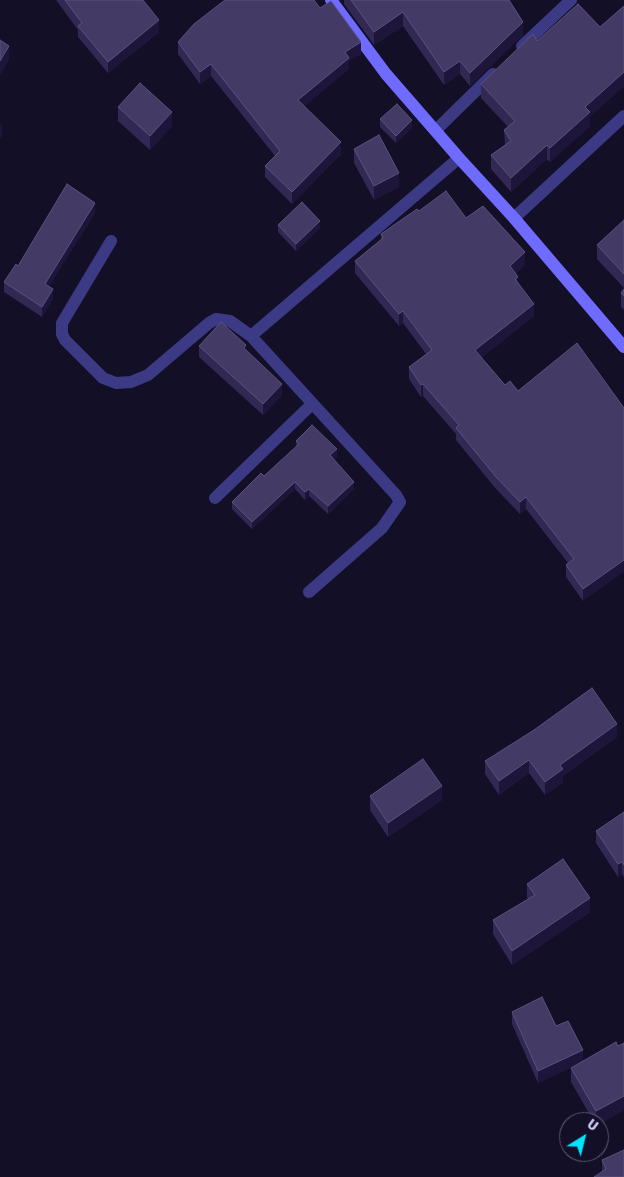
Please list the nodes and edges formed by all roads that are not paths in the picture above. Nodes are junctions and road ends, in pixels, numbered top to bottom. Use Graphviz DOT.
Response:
graph roads {
  1 [pos="331,0"];
  2 [pos="571,0"];
  3 [pos="514,54"];
  4 [pos="500,68"];
  5 [pos="624,116"];
  6 [pos="436,130"];
  7 [pos="458,158"];
  8 [pos="514,218"];
  9 [pos="111,241"];
  10 [pos="251,336"];
  11 [pos="624,347"];
  12 [pos="312,404"];
  13 [pos="215,498"];
  14 [pos="309,592"];
  1 -- 6 [label="street"];
  2 -- 3 [label="street"];
  4 -- 6 [label="street"];
  5 -- 8 [label="street"];
  6 -- 7 [label="street"];
  7 -- 8 [label="street"];
  7 -- 10 [label="street"];
  8 -- 11 [label="street"];
  9 -- 10 [label="street"];
  10 -- 12 [label="street"];
  12 -- 13 [label="street"];
  12 -- 14 [label="street"];
}
